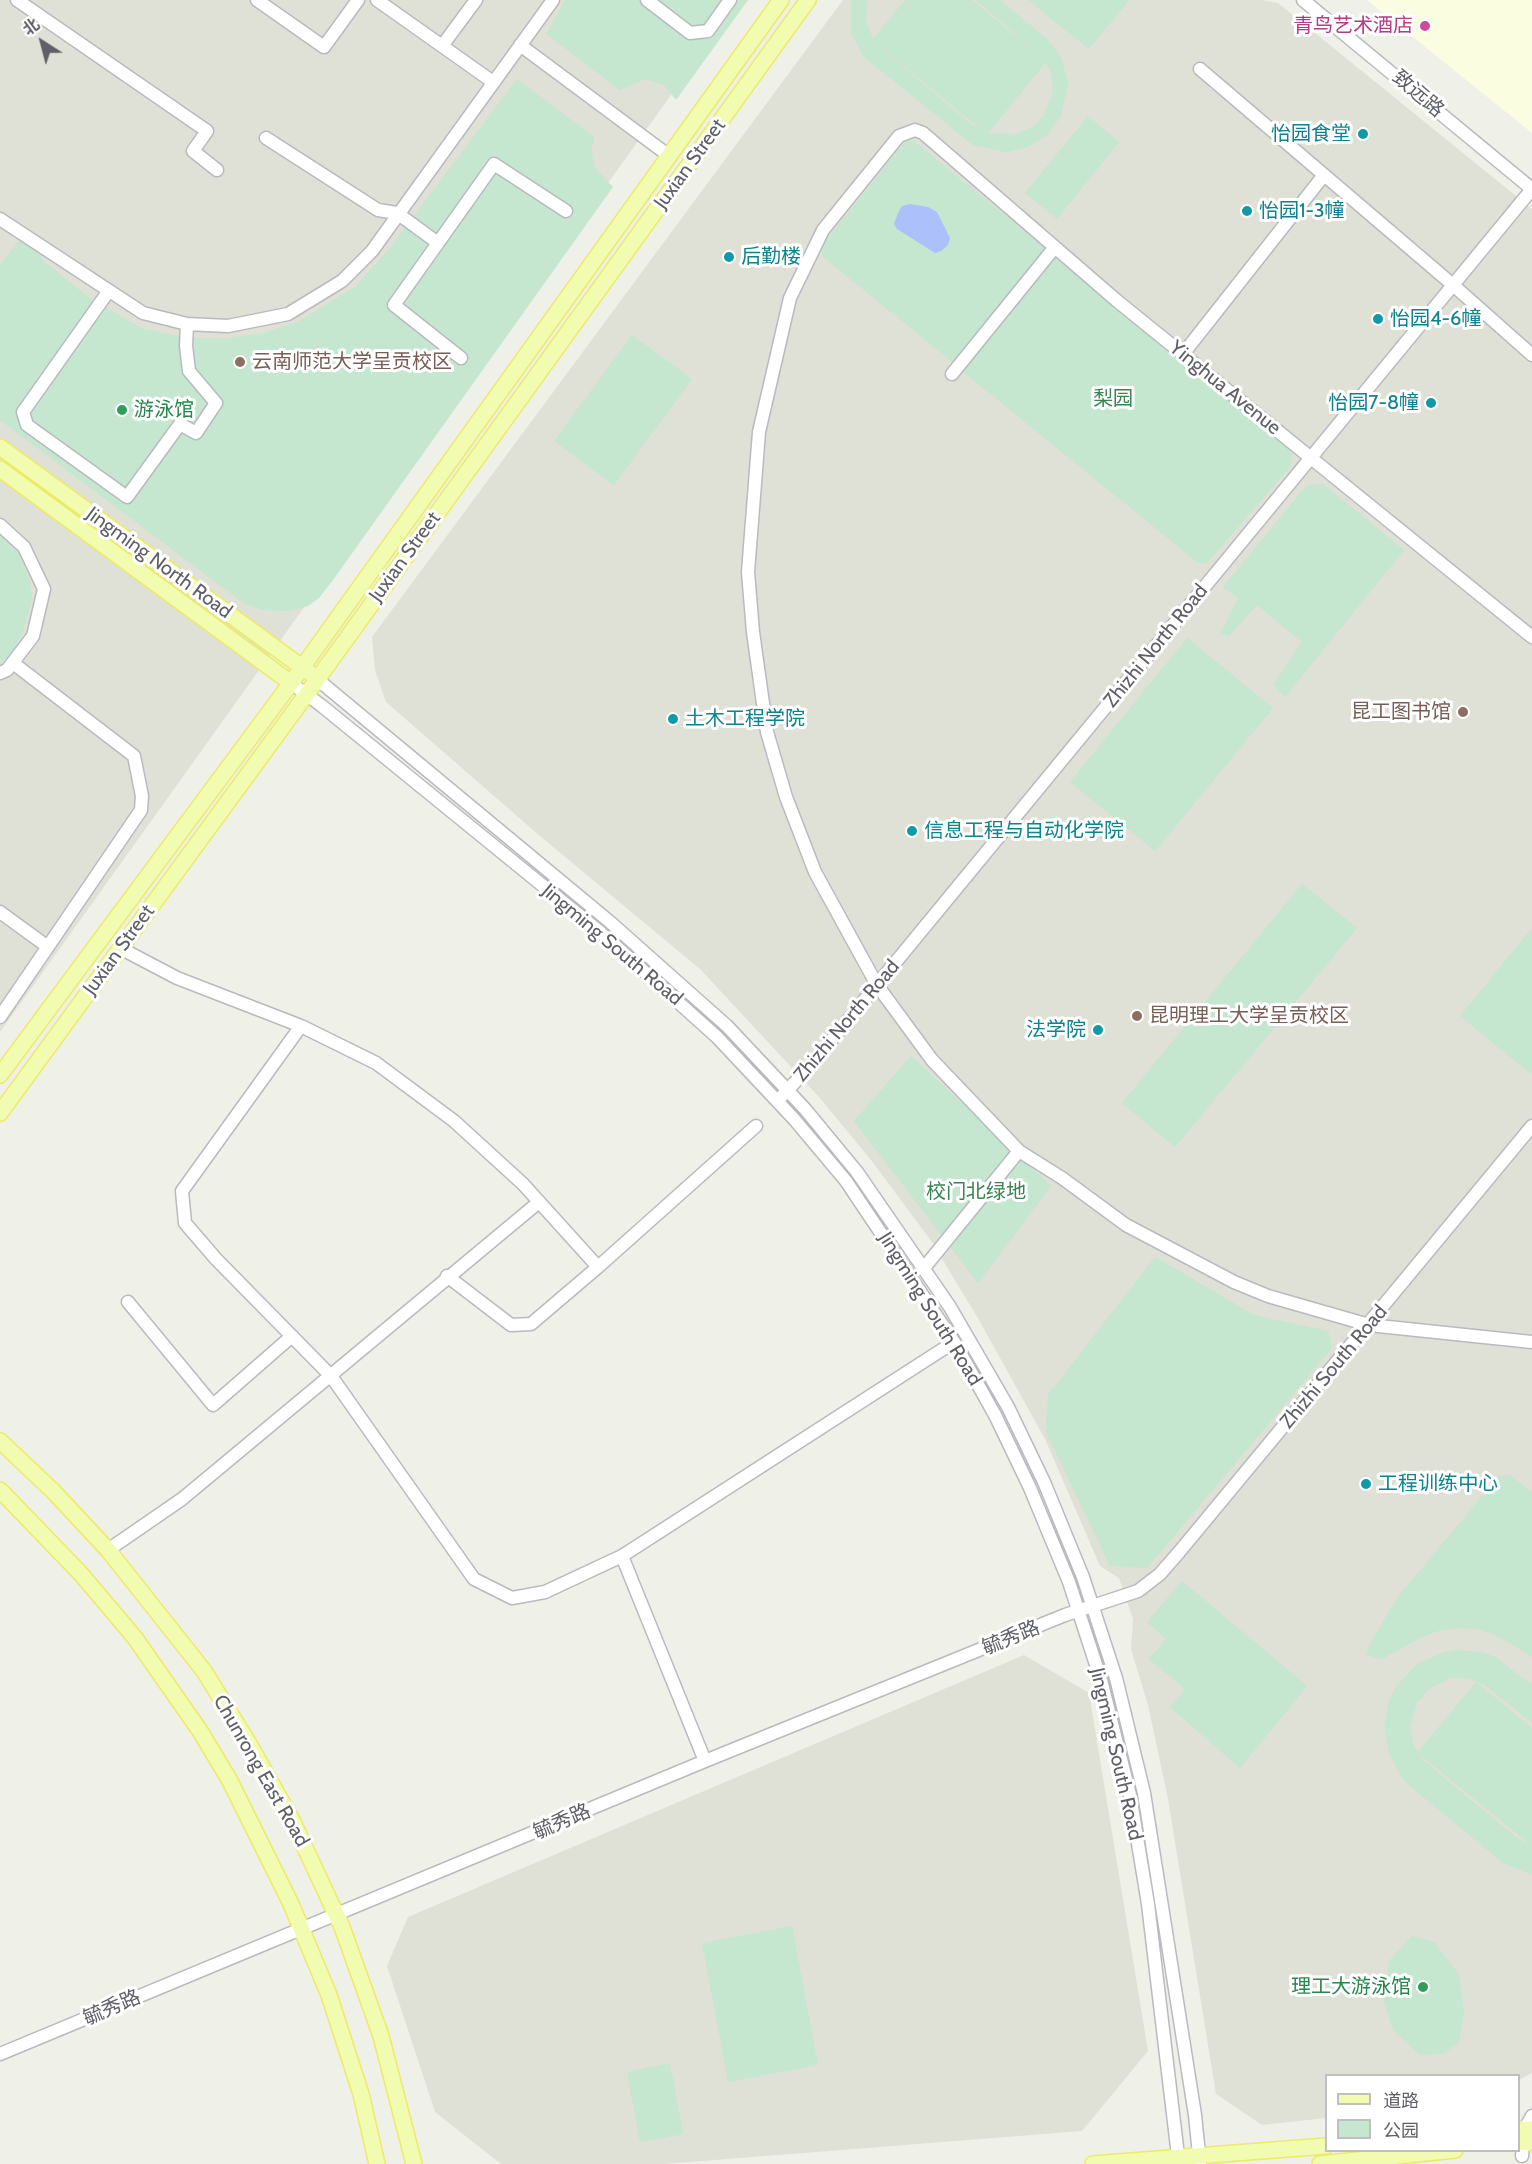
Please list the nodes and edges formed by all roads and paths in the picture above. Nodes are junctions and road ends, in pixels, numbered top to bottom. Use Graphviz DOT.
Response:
graph roads {
  1 [pos="17,0"];
  2 [pos="257,0"];
  3 [pos="358,0"];
  4 [pos="377,0"];
  5 [pos="476,0"];
  6 [pos="553,0"];
  7 [pos="646,0"];
  8 [pos="730,0"];
  9 [pos="781,0"];
  10 [pos="808,0"];
  11 [pos="1304,0"];
  12 [pos="520,45"];
  13 [pos="442,46"];
  14 [pos="1200,69"];
  15 [pos="494,82"];
  16 [pos="266,138"];
  17 [pos="668,155"];
  18 [pos="217,170"];
  19 [pos="1324,175"];
  20 [pos="1532,189"];
  21 [pos="566,211"];
  22 [pos="397,213"];
  23 [pos="0,219"];
  24 [pos="438,243"];
  25 [pos="1055,247"];
  26 [pos="1454,285"];
  27 [pos="108,292"];
  28 [pos="188,324"];
  29 [pos="1182,354"];
  30 [pos="1532,355"];
  31 [pos="461,358"];
  32 [pos="952,374"];
  33 [pos="0,447"];
  34 [pos="1311,458"];
  35 [pos="0,469"];
  36 [pos="0,525"];
  37 [pos="1532,637"];
  38 [pos="13,663"];
  39 [pos="302,668"];
  40 [pos="0,673"];
  41 [pos="317,679"];
  42 [pos="291,683"];
  43 [pos="306,695"];
  44 [pos="0,912"];
  45 [pos="48,946"];
  46 [pos="120,948"];
  47 [pos="878,985"];
  48 [pos="0,1017"];
  49 [pos="301,1026"];
  50 [pos="0,1075"];
  51 [pos="788,1090"];
  52 [pos="777,1101"];
  53 [pos="0,1113"];
  54 [pos="756,1126"];
  55 [pos="1532,1126"];
  56 [pos="1019,1150"];
  57 [pos="539,1202"];
  58 [pos="598,1267"];
  59 [pos="924,1268"];
  60 [pos="447,1276"];
  61 [pos="128,1302"];
  62 [pos="1369,1325"];
  63 [pos="292,1336"];
  64 [pos="954,1342"];
  65 [pos="1532,1342"];
  66 [pos="331,1376"];
  67 [pos="0,1441"];
  68 [pos="0,1490"];
  69 [pos="108,1550"];
  70 [pos="622,1556"];
  71 [pos="1125,1597"];
  72 [pos="1092,1606"];
  73 [pos="1078,1610"];
  74 [pos="705,1761"];
  75 [pos="337,1914"];
  76 [pos="302,1929"];
  77 [pos="0,2054"];
  78 [pos="1325,2146"];
  79 [pos="1445,2152"];
  80 [pos="1199,2160"];
  81 [pos="1178,2161"];
  82 [pos="377,2164"];
  83 [pos="414,2164"];
  84 [pos="1093,2164"];
  85 [pos="1320,2164"];
  1 -- 18 [label="street"];
  2 -- 3 [label="street"];
  4 -- 13 [label="street"];
  5 -- 13 [label="street"];
  6 -- 12 [label="street"];
  7 -- 8 [label="street"];
  9 -- 17 [label="main road, Juxian Street"];
  10 -- 41 [label="main road, Juxian Street"];
  11 -- 20 [label="street, 致远路"];
  12 -- 15 [label="street"];
  12 -- 17 [label="street"];
  13 -- 15 [label="street"];
  14 -- 19 [label="street"];
  15 -- 22 [label="street"];
  16 -- 22 [label="street"];
  17 -- 39 [label="main road, Juxian Street"];
  19 -- 26 [label="street"];
  19 -- 29 [label="street"];
  20 -- 26 [label="street, Zhizhi North Road"];
  21 -- 24 [label="street"];
  22 -- 24 [label="street"];
  22 -- 28 [label="street"];
  23 -- 27 [label="street"];
  24 -- 31 [label="street"];
  25 -- 29 [label="street, Yinghua Avenue"];
  25 -- 32 [label="street"];
  25 -- 47 [label="street, Yinghua Avenue"];
  26 -- 30 [label="street"];
  26 -- 34 [label="street, Zhizhi North Road"];
  27 -- 28 [label="street"];
  27 -- 28 [label="street"];
  29 -- 34 [label="street, Yinghua Avenue"];
  33 -- 39 [label="main road, Jingming North Road"];
  34 -- 37 [label="street, Yinghua Avenue"];
  34 -- 47 [label="street, Zhizhi North Road"];
  35 -- 42 [label="main road, Jingming North Road"];
  36 -- 38 [label="street"];
  38 -- 40 [label="street"];
  38 -- 45 [label="street"];
  39 -- 41 [label="main road, Jingming North Road"];
  39 -- 42 [label="main road, Juxian Street"];
  41 -- 43 [label="main road, Juxian Street"];
  41 -- 51 [label="street, Jingming South Road"];
  42 -- 43 [label="street, Jingming South Road"];
  42 -- 50 [label="main road, Juxian Street"];
  43 -- 46 [label="main road, Juxian Street"];
  43 -- 52 [label="street, Jingming South Road"];
  44 -- 45 [label="street"];
  45 -- 48 [label="street"];
  46 -- 49 [label="street"];
  46 -- 53 [label="main road, Juxian Street"];
  47 -- 51 [label="street, Zhizhi North Road"];
  47 -- 56 [label="street"];
  49 -- 57 [label="street"];
  49 -- 63 [label="street"];
  51 -- 52 [label="street, Zhizhi North Road"];
  51 -- 59 [label="street, Jingming South Road"];
  52 -- 64 [label="street, Jingming South Road"];
  54 -- 58 [label="street"];
  55 -- 62 [label="street, Zhizhi South Road"];
  56 -- 59 [label="street"];
  56 -- 62 [label="street"];
  57 -- 58 [label="street"];
  57 -- 60 [label="street"];
  58 -- 60 [label="street"];
  59 -- 72 [label="street, Jingming South Road"];
  60 -- 66 [label="street"];
  61 -- 63 [label="street"];
  62 -- 65 [label="street"];
  62 -- 71 [label="street, Zhizhi South Road"];
  63 -- 66 [label="street"];
  64 -- 70 [label="street"];
  64 -- 73 [label="street, Jingming South Road"];
  66 -- 69 [label="street"];
  66 -- 70 [label="street"];
  67 -- 69 [label="main road, Chunrong East Road"];
  68 -- 76 [label="main road, Chunrong East Road"];
  69 -- 75 [label="main road, Chunrong East Road"];
  70 -- 74 [label="street"];
  71 -- 72 [label="street, 毓秀路"];
  72 -- 73 [label="street, 毓秀路"];
  72 -- 80 [label="street, Jingming South Road"];
  73 -- 74 [label="street, 毓秀路"];
  73 -- 81 [label="street, Jingming South Road"];
  74 -- 75 [label="street, 毓秀路"];
  75 -- 76 [label="street, 毓秀路"];
  75 -- 83 [label="main road, Chunrong East Road"];
  76 -- 77 [label="street, 毓秀路"];
  76 -- 82 [label="main road, Chunrong East Road"];
  78 -- 80 [label="main road"];
  79 -- 85 [label="main road"];
  80 -- 81 [label="main road"];
  81 -- 84 [label="main road"];
}
